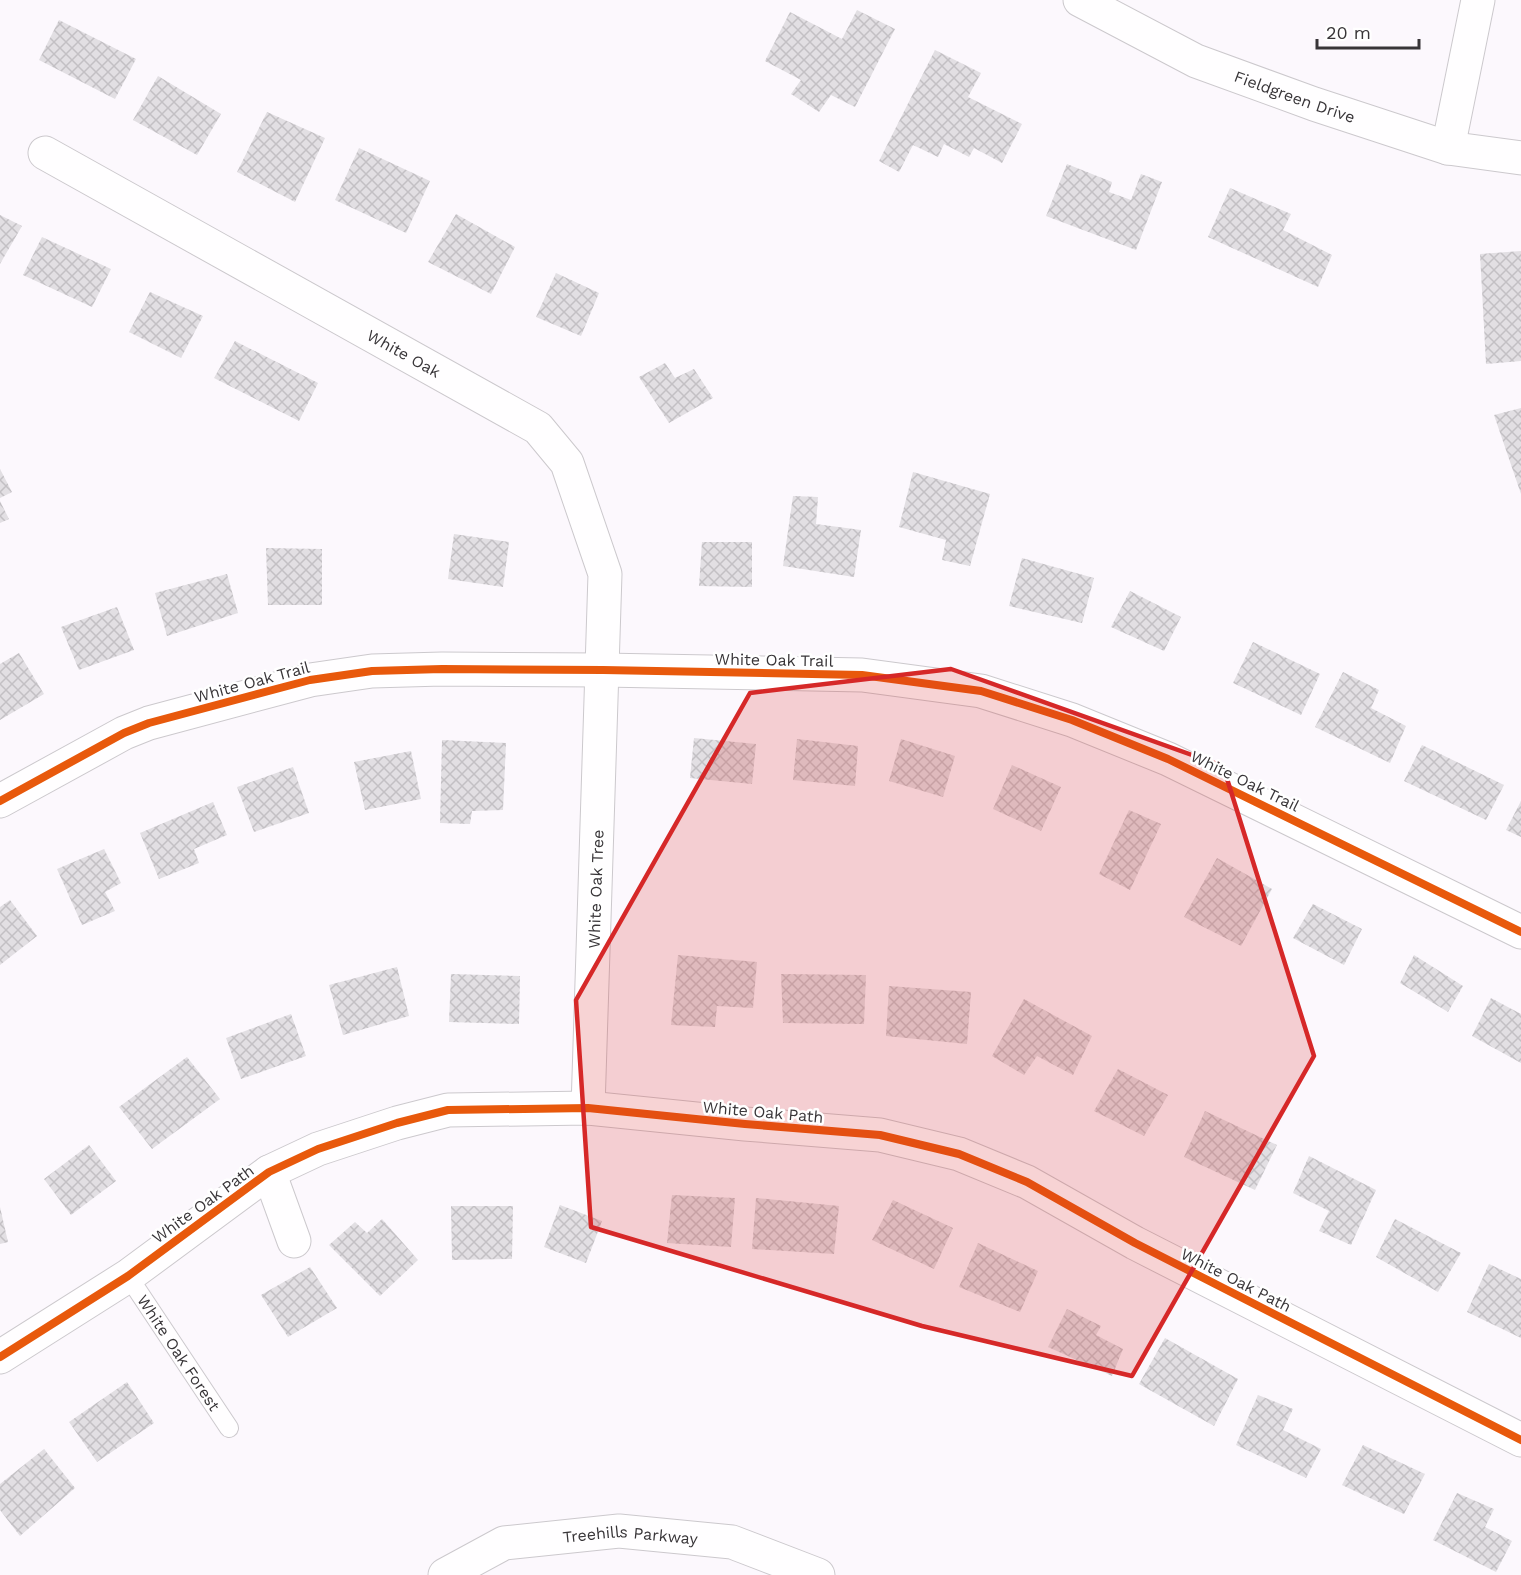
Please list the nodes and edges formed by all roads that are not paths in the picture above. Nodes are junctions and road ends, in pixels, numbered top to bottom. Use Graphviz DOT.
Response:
graph roads {
  1 [pos="1080,0"];
  2 [pos="1478,0"];
  3 [pos="1448,148"];
  4 [pos="45,153"];
  5 [pos="1521,158"];
  6 [pos="603,670"];
  7 [pos="0,801"];
  8 [pos="1521,932"];
  9 [pos="588,1108"];
  10 [pos="269,1172"];
  11 [pos="294,1241"];
  12 [pos="128,1276"];
  13 [pos="0,1357"];
  14 [pos="229,1428"];
  15 [pos="1521,1440"];
  16 [pos="445,1575"];
  17 [pos="818,1575"];
  1 -- 3 [label="street, Fieldgreen Drive"];
  2 -- 3 [label="street"];
  3 -- 5 [label="street, Fieldgreen Drive"];
  4 -- 6 [label="street, White Oak"];
  6 -- 7 [label="street, White Oak Trail"];
  6 -- 8 [label="street, White Oak Trail"];
  6 -- 9 [label="street, White Oak Tree"];
  9 -- 10 [label="street, White Oak Path"];
  9 -- 15 [label="street, White Oak Path"];
  10 -- 11 [label="street"];
  10 -- 12 [label="street, White Oak Path"];
  12 -- 13 [label="street, White Oak Path"];
  12 -- 14 [label="lane, White Oak Forest"];
  16 -- 17 [label="street, Treehills Parkway"];
}
